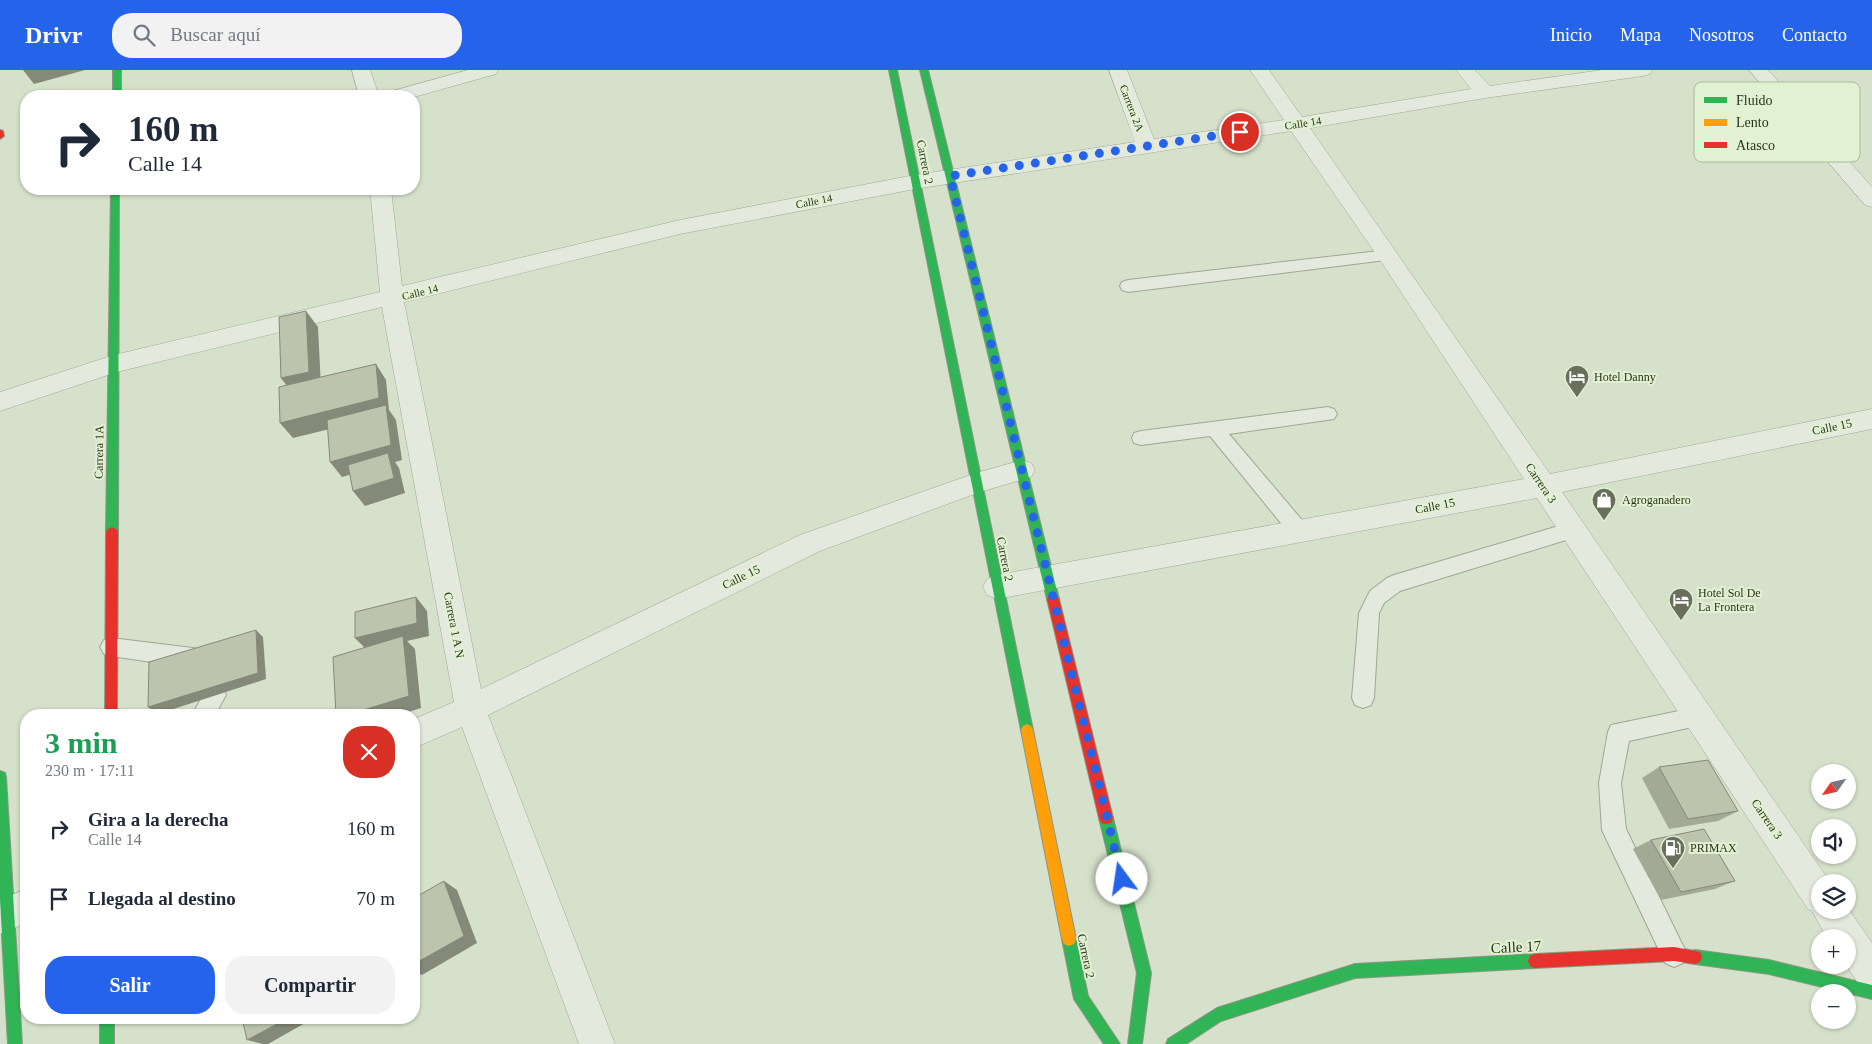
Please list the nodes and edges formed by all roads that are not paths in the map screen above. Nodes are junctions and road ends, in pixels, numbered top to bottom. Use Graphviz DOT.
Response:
graph roads {
  1 [pos="117,70"];
  2 [pos="361,70"];
  3 [pos="489,70"];
  4 [pos="893,70"];
  5 [pos="924,70"];
  6 [pos="1118,70"];
  7 [pos="1259,70"];
  8 [pos="1466,70"];
  9 [pos="1643,70"];
  10 [pos="1758,70"];
  11 [pos="1769,82"];
  12 [pos="117,90"];
  13 [pos="367,90"];
  14 [pos="417,90"];
  15 [pos="1485,92"];
  16 [pos="1297,124"];
  17 [pos="1147,146"];
  18 [pos="1839,162"];
  19 [pos="950,176"];
  20 [pos="915,182"];
  21 [pos="115,195"];
  22 [pos="381,195"];
  23 [pos="1872,200"];
  24 [pos="1388,255"];
  25 [pos="1128,286"];
  26 [pos="392,299"];
  27 [pos="114,364"];
  28 [pos="0,402"];
  29 [pos="1328,414"];
  30 [pos="1872,419"];
  31 [pos="1214,428"];
  32 [pos="1141,438"];
  33 [pos="1022,470"];
  34 [pos="976,483"];
  35 [pos="1543,486"];
  36 [pos="1572,530"];
  37 [pos="1300,532"];
  38 [pos="1048,578"];
  39 [pos="997,587"];
  40 [pos="111,647"];
  41 [pos="193,658"];
  42 [pos="215,695"];
  43 [pos="1363,698"];
  44 [pos="111,709"];
  45 [pos="206,709"];
  46 [pos="470,709"];
  47 [pos="1698,717"];
  48 [pos="420,731"];
  49 [pos="0,778"];
  50 [pos="1811,884"];
  51 [pos="11,912"];
  52 [pos="1856,951"];
  53 [pos="1674,954"];
  54 [pos="1872,974"];
  55 [pos="1872,992"];
  56 [pos="108,1024"];
  57 [pos="15,1044"];
  58 [pos="107,1044"];
  59 [pos="597,1044"];
  60 [pos="1113,1044"];
  61 [pos="1135,1044"];
  62 [pos="1172,1044"];
  1 -- 12 [label="street"];
  2 -- 13 [label="street"];
  3 -- 14 [label="street"];
  4 -- 20 [label="street, Carrera 2"];
  5 -- 19 [label="street, Carrera 2"];
  6 -- 17 [label="street, Carrera 2A"];
  7 -- 16 [label="street, Carrera 3"];
  8 -- 15 [label="street"];
  9 -- 15 [label="street, Calle 14"];
  10 -- 11 [label="street"];
  15 -- 16 [label="street, Calle 14"];
  16 -- 17 [label="street, Calle 14"];
  16 -- 24 [label="street, Carrera 3"];
  17 -- 19 [label="street, Calle 14"];
  18 -- 23 [label="street"];
  19 -- 20 [label="street, Calle 14"];
  19 -- 33 [label="street, Carrera 2"];
  20 -- 26 [label="street, Calle 14"];
  20 -- 34 [label="street, Carrera 2"];
  21 -- 27 [label="street, Carrera 1A"];
  22 -- 26 [label="street, Carrera 1 A N"];
  24 -- 25 [label="lane"];
  24 -- 35 [label="street, Carrera 3"];
  26 -- 27 [label="street, Calle 14"];
  26 -- 46 [label="street, Carrera 1 A N"];
  27 -- 28 [label="street, Calle 14"];
  27 -- 40 [label="street, Carrera 1A"];
  29 -- 31 [label="lane"];
  30 -- 35 [label="street, Calle 15"];
  31 -- 32 [label="lane"];
  31 -- 37 [label="lane"];
  33 -- 34 [label="street, Calle 15"];
  33 -- 38 [label="street, Carrera 2"];
  34 -- 39 [label="street, Carrera 2"];
  34 -- 46 [label="street, Calle 15"];
  35 -- 36 [label="street, Carrera 3"];
  35 -- 37 [label="street, Calle 15"];
  36 -- 43 [label="lane"];
  36 -- 47 [label="street, Carrera 3"];
  37 -- 38 [label="street, Calle 15"];
  38 -- 39 [label="street, Calle 15"];
  38 -- 61 [label="street, Carrera 2"];
  39 -- 60 [label="street, Carrera 2"];
  40 -- 41 [label="lane"];
  40 -- 44 [label="street, Carrera 1A"];
  42 -- 45 [label="lane"];
  46 -- 48 [label="street, Calle 15"];
  46 -- 59 [label="street, Carrera 1 A N"];
  47 -- 50 [label="street, Carrera 3"];
  47 -- 53 [label="lane"];
  49 -- 51 [label="street"];
  51 -- 57 [label="street"];
  52 -- 54 [label="street"];
  53 -- 55 [label="street, Calle 17"];
  53 -- 62 [label="street, Calle 17"];
  56 -- 58 [label="street"];
}
